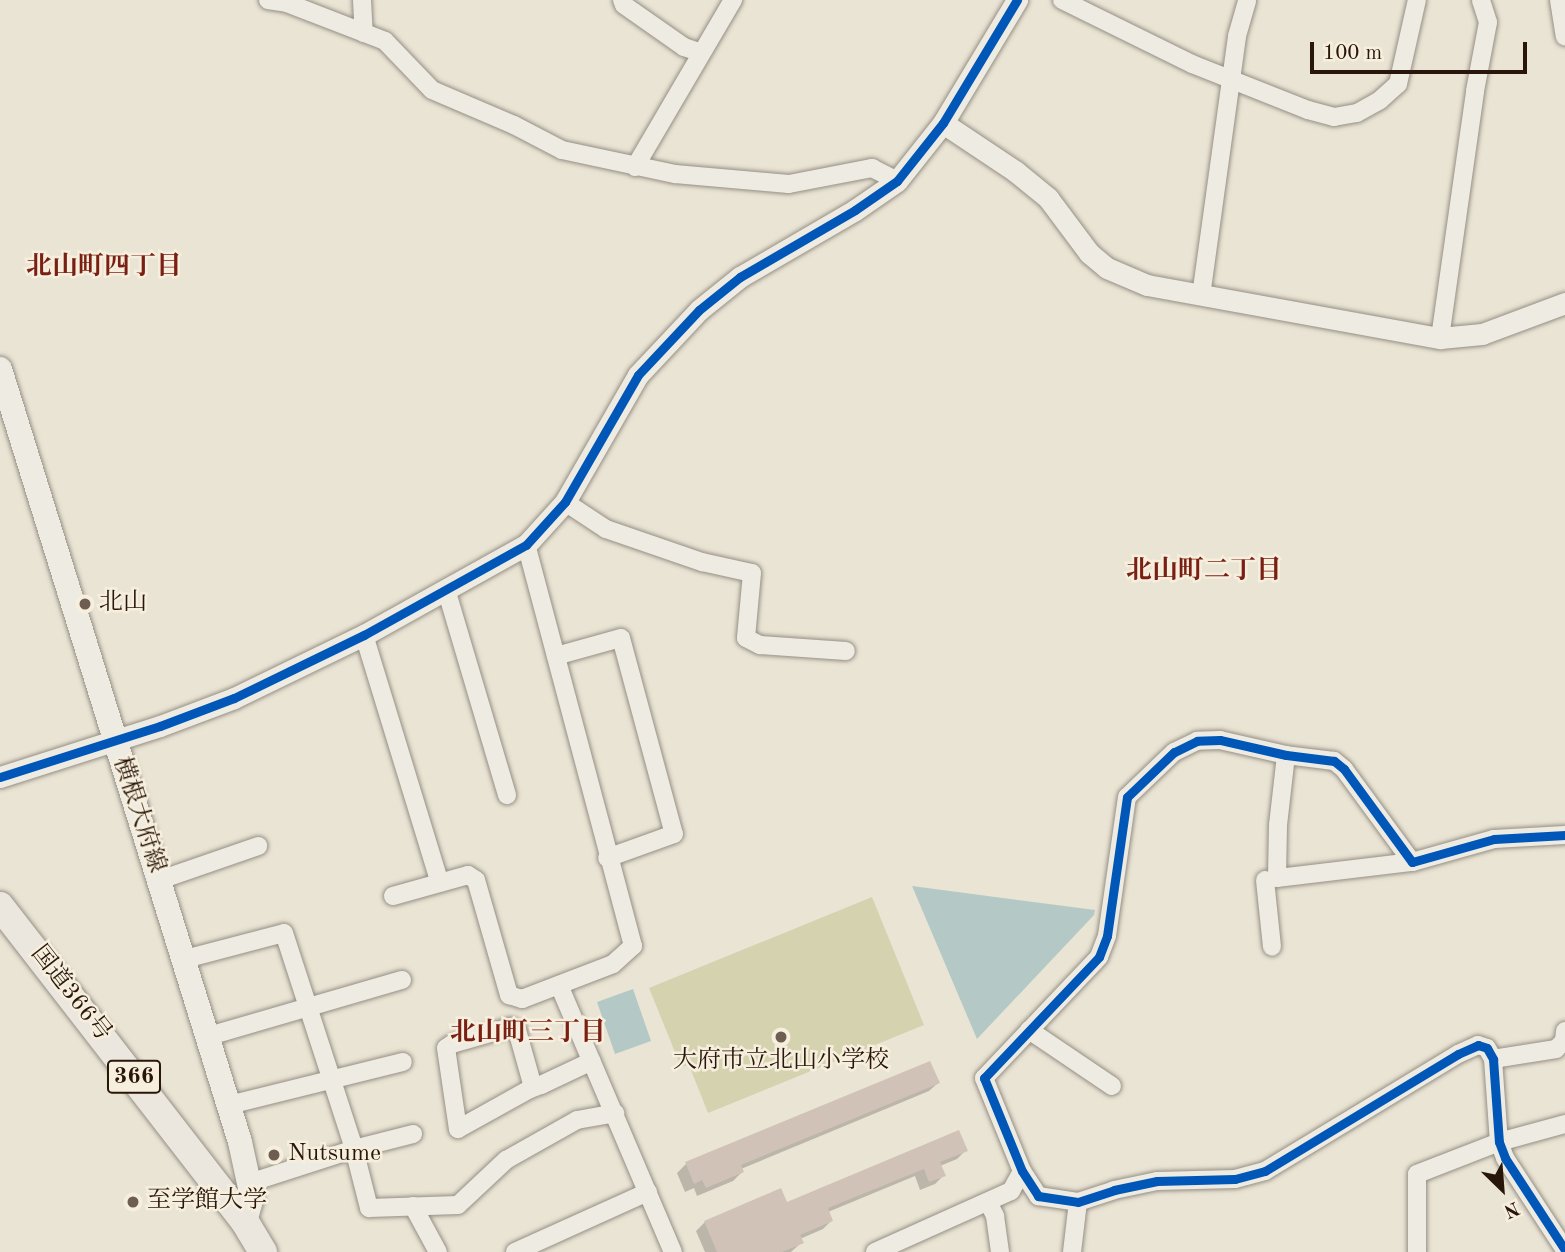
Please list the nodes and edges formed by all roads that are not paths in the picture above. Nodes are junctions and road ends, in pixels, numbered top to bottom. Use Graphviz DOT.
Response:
graph roads {
  1 [pos="268,0"];
  2 [pos="362,0"];
  3 [pos="622,0"];
  4 [pos="733,0"];
  5 [pos="1017,0"];
  6 [pos="1062,0"];
  7 [pos="1247,0"];
  8 [pos="1417,0"];
  9 [pos="1481,0"];
  10 [pos="1559,0"];
  11 [pos="364,33"];
  12 [pos="1565,37"];
  13 [pos="701,53"];
  14 [pos="1231,80"];
  15 [pos="943,122"];
  16 [pos="635,167"];
  17 [pos="897,181"];
  18 [pos="1201,296"];
  19 [pos="1565,303"];
  20 [pos="1440,338"];
  21 [pos="0,369"];
  22 [pos="565,502"];
  23 [pos="526,545"];
  24 [pos="446,589"];
  25 [pos="364,635"];
  26 [pos="846,651"];
  27 [pos="556,656"];
  28 [pos="115,741"];
  29 [pos="1286,755"];
  30 [pos="0,777"];
  31 [pos="507,795"];
  32 [pos="1565,835"];
  33 [pos="258,846"];
  34 [pos="607,858"];
  35 [pos="1412,862"];
  36 [pos="160,880"];
  37 [pos="1265,880"];
  38 [pos="440,883"];
  39 [pos="393,896"];
  40 [pos="0,906"];
  41 [pos="1272,947"];
  42 [pos="185,959"];
  43 [pos="402,980"];
  44 [pos="559,985"];
  45 [pos="309,1008"];
  46 [pos="1029,1030"];
  47 [pos="1565,1031"];
  48 [pos="209,1036"];
  49 [pos="1493,1059"];
  50 [pos="592,1061"];
  51 [pos="403,1062"];
  52 [pos="332,1082"];
  53 [pos="1112,1086"];
  54 [pos="533,1087"];
  55 [pos="229,1105"];
  56 [pos="615,1113"];
  57 [pos="1565,1124"];
  58 [pos="413,1134"];
  59 [pos="1499,1142"];
  60 [pos="354,1149"];
  61 [pos="1022,1171"];
  62 [pos="249,1182"];
  63 [pos="648,1192"];
  64 [pos="988,1202"];
  65 [pos="1078,1202"];
  66 [pos="413,1206"];
  67 [pos="245,1222"];
  68 [pos="1557,1223"];
  69 [pos="1565,1250"];
  70 [pos="263,1252"];
  71 [pos="438,1252"];
  72 [pos="516,1252"];
  73 [pos="673,1252"];
  74 [pos="875,1252"];
  75 [pos="1000,1252"];
  76 [pos="1072,1252"];
  77 [pos="1417,1252"];
  1 -- 11 [label="street"];
  2 -- 11 [label="street"];
  3 -- 13 [label="street"];
  4 -- 13 [label="street"];
  5 -- 15 [label="street"];
  6 -- 14 [label="street"];
  7 -- 14 [label="street"];
  8 -- 14 [label="street"];
  9 -- 20 [label="street"];
  10 -- 12 [label="street"];
  11 -- 16 [label="street"];
  13 -- 16 [label="street"];
  14 -- 18 [label="street"];
  15 -- 17 [label="street"];
  15 -- 18 [label="street"];
  16 -- 17 [label="street"];
  17 -- 22 [label="street"];
  18 -- 20 [label="street"];
  19 -- 20 [label="street"];
  21 -- 28 [label="main road, 横根大府線"];
  22 -- 23 [label="street"];
  22 -- 26 [label="street"];
  23 -- 24 [label="street"];
  23 -- 27 [label="street"];
  24 -- 25 [label="street"];
  24 -- 31 [label="street"];
  25 -- 28 [label="street"];
  25 -- 38 [label="street"];
  27 -- 34 [label="street"];
  27 -- 34 [label="street"];
  28 -- 30 [label="street"];
  28 -- 36 [label="main road, 横根大府線"];
  29 -- 35 [label="street"];
  29 -- 35 [label="street"];
  29 -- 46 [label="street"];
  32 -- 35 [label="street"];
  33 -- 36 [label="street"];
  34 -- 44 [label="street"];
  36 -- 42 [label="main road, 横根大府線"];
  37 -- 41 [label="street"];
  38 -- 39 [label="street"];
  38 -- 44 [label="street"];
  40 -- 67 [label="highway, 国道366号 / 366"];
  42 -- 45 [label="street"];
  42 -- 48 [label="main road, 横根大府線"];
  43 -- 45 [label="street"];
  44 -- 50 [label="street"];
  45 -- 48 [label="street"];
  45 -- 52 [label="street"];
  46 -- 53 [label="street"];
  46 -- 61 [label="street"];
  47 -- 49 [label="street"];
  48 -- 55 [label="main road, 横根大府線"];
  49 -- 59 [label="street"];
  49 -- 65 [label="street"];
  50 -- 54 [label="street"];
  50 -- 56 [label="street"];
  51 -- 52 [label="street"];
  52 -- 55 [label="street"];
  52 -- 60 [label="street"];
  54 -- 54 [label="street"];
  55 -- 62 [label="main road, 横根大府線"];
  56 -- 63 [label="street"];
  56 -- 66 [label="street"];
  57 -- 59 [label="street"];
  58 -- 60 [label="street"];
  59 -- 68 [label="street"];
  59 -- 77 [label="street"];
  60 -- 62 [label="street"];
  60 -- 66 [label="street"];
  61 -- 64 [label="street"];
  61 -- 65 [label="street"];
  62 -- 67 [label="main road, 横根大府線"];
  63 -- 72 [label="street"];
  63 -- 73 [label="street"];
  64 -- 74 [label="street"];
  64 -- 75 [label="street"];
  65 -- 76 [label="street"];
  66 -- 71 [label="street"];
  67 -- 70 [label="highway, 国道366号 / 366"];
  68 -- 69 [label="street"];
}
